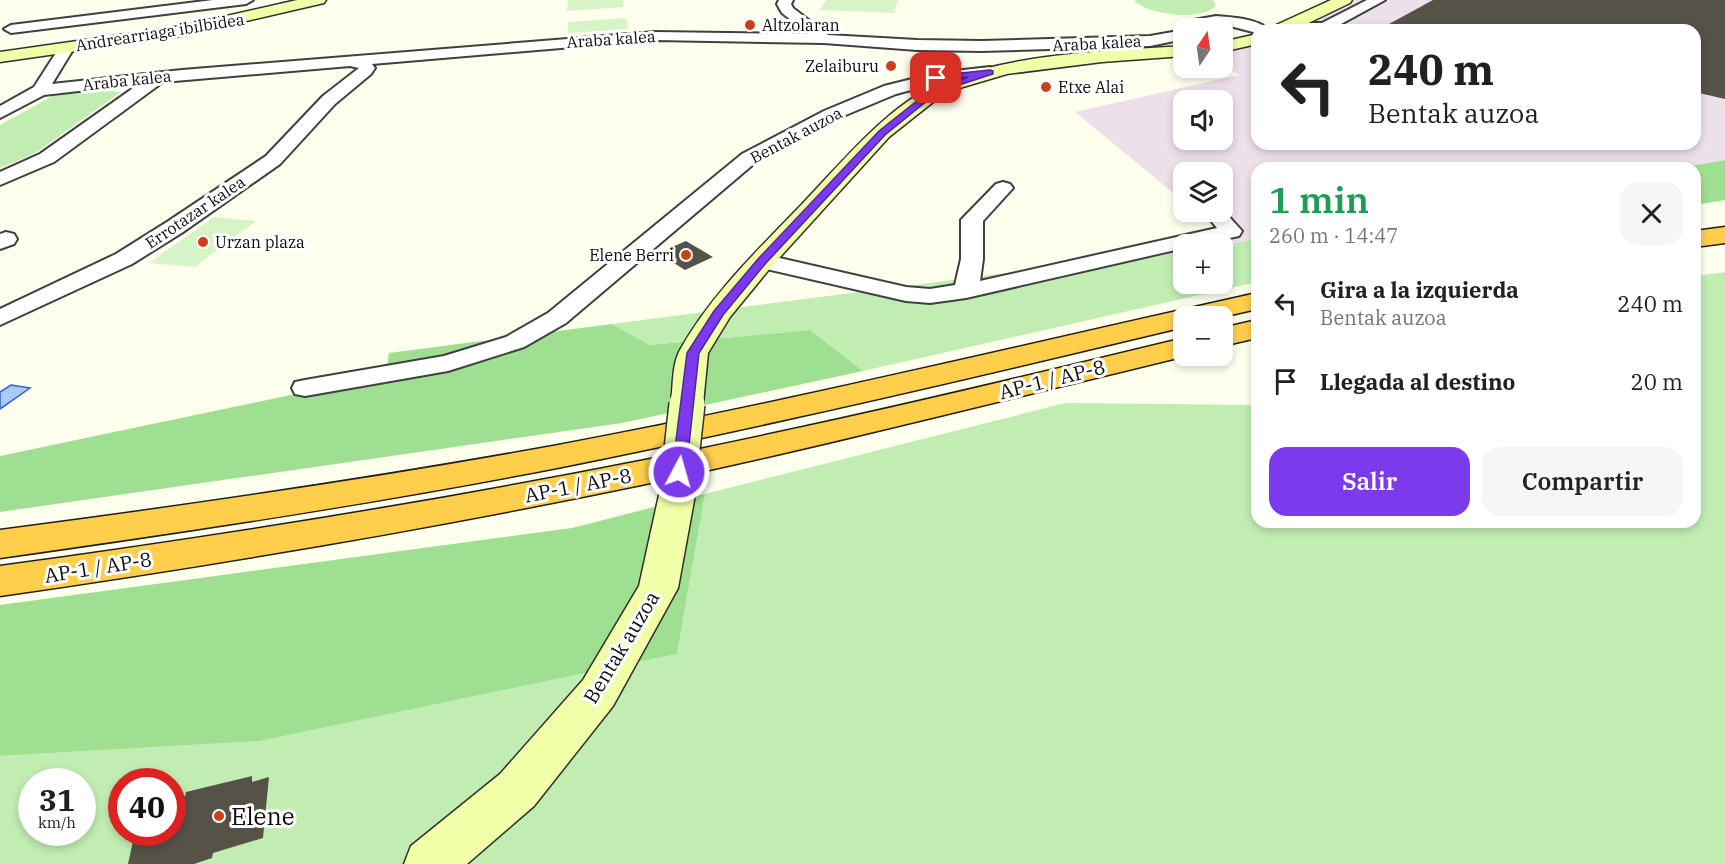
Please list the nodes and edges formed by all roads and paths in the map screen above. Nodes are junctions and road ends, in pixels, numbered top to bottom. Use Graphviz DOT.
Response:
graph roads {
  1 [pos="246,0"];
  2 [pos="318,0"];
  3 [pos="786,0"];
  4 [pos="1344,0"];
  5 [pos="1378,0"];
  6 [pos="1233,24"];
  7 [pos="1294,24"];
  8 [pos="1330,24"];
  9 [pos="1251,28"];
  10 [pos="1173,36"];
  11 [pos="824,39"];
  12 [pos="1251,40"];
  13 [pos="1233,44"];
  14 [pos="0,48"];
  15 [pos="66,48"];
  16 [pos="1173,52"];
  17 [pos="421,54"];
  18 [pos="0,57"];
  19 [pos="347,61"];
  20 [pos="365,71"];
  21 [pos="990,72"];
  22 [pos="159,77"];
  23 [pos="40,90"];
  24 [pos="0,113"];
  25 [pos="0,178"];
  26 [pos="1003,188"];
  27 [pos="1725,213"];
  28 [pos="1701,216"];
  29 [pos="1223,222"];
  30 [pos="1725,235"];
  31 [pos="1701,238"];
  32 [pos="762,261"];
  33 [pos="966,291"];
  34 [pos="1251,302"];
  35 [pos="1233,306"];
  36 [pos="0,318"];
  37 [pos="1173,321"];
  38 [pos="1251,331"];
  39 [pos="1233,335"];
  40 [pos="1173,350"];
  41 [pos="305,388"];
  42 [pos="0,544"];
  43 [pos="0,581"];
  44 [pos="429,864"];
  1 -- 14 [label="street"];
  2 -- 15 [label="street, Andrearriaga ibilbidea"];
  3 -- 11 [label="street"];
  4 -- 7 [label="street"];
  5 -- 8 [label="street"];
  6 -- 9 [label="street"];
  10 -- 11 [label="street, Araba kalea"];
  11 -- 17 [label="street, Araba kalea"];
  12 -- 13 [label="street"];
  15 -- 18 [label="street, Andrearriaga ibilbidea"];
  15 -- 23 [label="street"];
  16 -- 21 [label="street, Bentak auzoa"];
  17 -- 19 [label="street, Araba kalea"];
  17 -- 20 [label="street, Errotazar kalea"];
  19 -- 20 [label="street"];
  19 -- 22 [label="street, Araba kalea"];
  20 -- 36 [label="street, Errotazar kalea"];
  21 -- 32 [label="street, Bentak auzoa"];
  21 -- 41 [label="street, Bentak auzoa"];
  22 -- 23 [label="street, Araba kalea"];
  22 -- 25 [label="street"];
  23 -- 24 [label="street"];
  26 -- 33 [label="street"];
  27 -- 28 [label="highway"];
  29 -- 33 [label="street"];
  30 -- 31 [label="highway"];
  32 -- 33 [label="street"];
  32 -- 44 [label="street, Bentak auzoa, bridge"];
  34 -- 35 [label="highway"];
  37 -- 42 [label="highway, AP-1 / AP-8"];
  38 -- 39 [label="highway"];
  40 -- 43 [label="highway, AP-1 / AP-8"];
}
